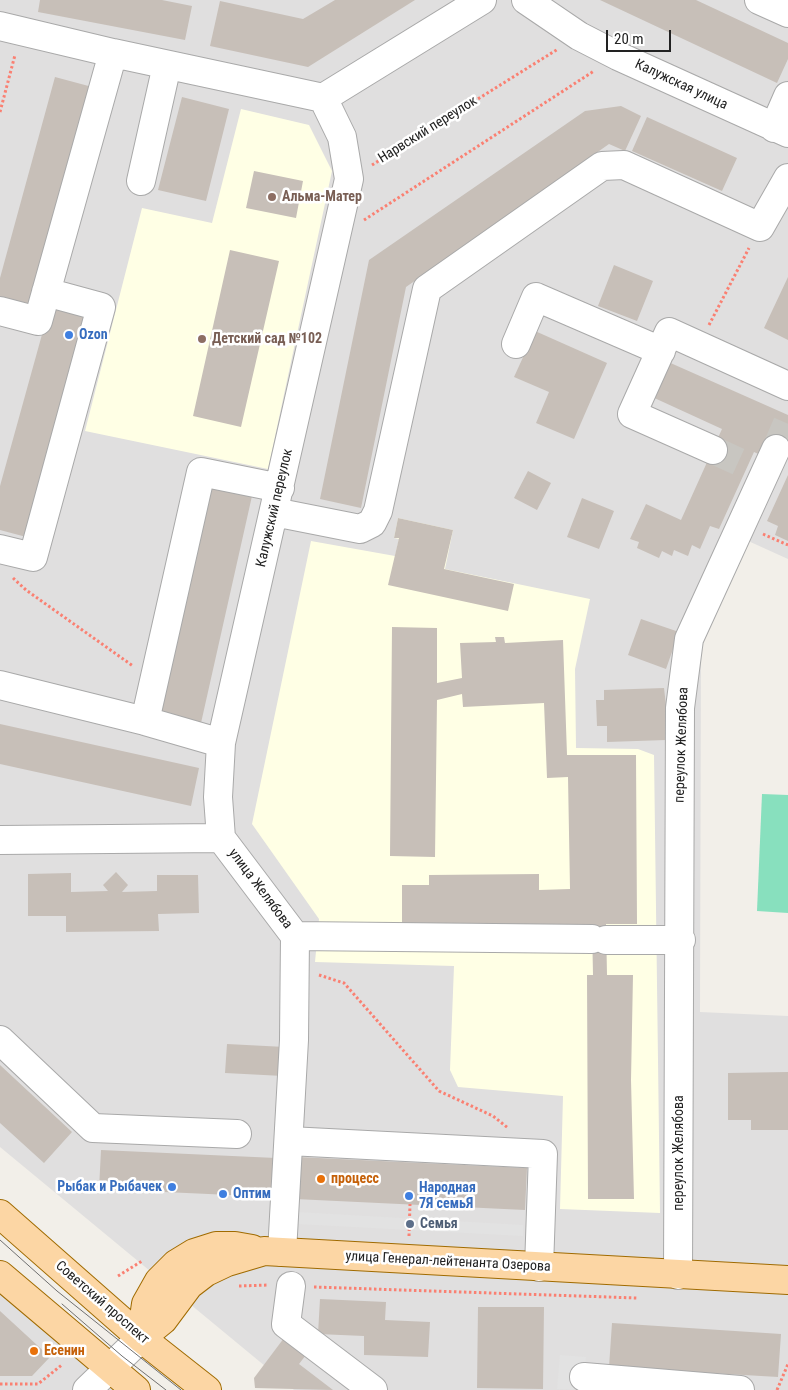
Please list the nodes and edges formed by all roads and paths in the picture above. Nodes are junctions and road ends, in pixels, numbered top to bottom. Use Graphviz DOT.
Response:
graph roads {
  1 [pos="482,0"];
  2 [pos="526,0"];
  3 [pos="759,0"];
  4 [pos="788,13"];
  5 [pos="0,26"];
  6 [pos="580,36"];
  7 [pos="113,53"];
  8 [pos="618,56"];
  9 [pos="167,65"];
  10 [pos="788,96"];
  11 [pos="323,98"];
  12 [pos="781,130"];
  13 [pos="788,178"];
  14 [pos="349,179"];
  15 [pos="141,181"];
  16 [pos="760,227"];
  17 [pos="337,238"];
  18 [pos="46,292"];
  19 [pos="0,311"];
  20 [pos="516,344"];
  21 [pos="698,345"];
  22 [pos="661,350"];
  23 [pos="788,386"];
  24 [pos="776,449"];
  25 [pos="713,450"];
  26 [pos="277,500"];
  27 [pos="3,560"];
  28 [pos="154,681"];
  29 [pos="0,685"];
  30 [pos="145,721"];
  31 [pos="221,743"];
  32 [pos="221,838"];
  33 [pos="0,840"];
  34 [pos="295,936"];
  35 [pos="681,940"];
  36 [pos="294,967"];
  37 [pos="0,1040"];
  38 [pos="237,1134"];
  39 [pos="289,1141"];
  40 [pos="543,1154"];
  41 [pos="410,1204"];
  42 [pos="0,1214"];
  43 [pos="409,1238"];
  44 [pos="273,1252"];
  45 [pos="539,1267"];
  46 [pos="0,1275"];
  47 [pos="678,1275"];
  48 [pos="788,1280"];
  49 [pos="231,1286"];
  50 [pos="291,1286"];
  51 [pos="639,1298"];
  52 [pos="141,1338"];
  53 [pos="63,1364"];
  54 [pos="788,1364"];
  55 [pos="111,1369"];
  56 [pos="584,1377"];
  57 [pos="0,1384"];
  58 [pos="691,1388"];
  59 [pos="87,1390"];
  60 [pos="136,1390"];
  61 [pos="207,1390"];
  62 [pos="372,1390"];
  63 [pos="740,1390"];
  64 [pos="777,1390"];
  1 -- 11 [label="street"];
  2 -- 6 [label="street, Калужская улица"];
  3 -- 4 [label="street"];
  5 -- 7 [label="street"];
  6 -- 8 [label="street, Калужская улица"];
  6 -- 14 [label="path, Нарвский переулок"];
  7 -- 9 [label="street"];
  7 -- 18 [label="street"];
  8 -- 12 [label="street, Калужская улица"];
  8 -- 17 [label="path"];
  9 -- 11 [label="street"];
  9 -- 15 [label="street"];
  10 -- 12 [label="street"];
  11 -- 14 [label="street"];
  13 -- 16 [label="street"];
  14 -- 17 [label="street, Калужский переулок"];
  16 -- 21 [label="path"];
  16 -- 26 [label="street"];
  17 -- 26 [label="street, Калужский переулок"];
  18 -- 19 [label="street"];
  18 -- 27 [label="street"];
  20 -- 22 [label="street"];
  21 -- 22 [label="street"];
  21 -- 23 [label="street"];
  22 -- 25 [label="street"];
  24 -- 35 [label="street, переулок Желябова"];
  26 -- 28 [label="street"];
  26 -- 31 [label="street, Калужский переулок"];
  27 -- 28 [label="path"];
  28 -- 30 [label="street"];
  29 -- 30 [label="street"];
  30 -- 31 [label="street"];
  31 -- 32 [label="street, Калужский переулок"];
  32 -- 33 [label="street, улица Желябова"];
  32 -- 34 [label="street, улица Желябова"];
  34 -- 35 [label="street"];
  34 -- 36 [label="street, улица Желябова"];
  35 -- 47 [label="street, переулок Желябова"];
  36 -- 39 [label="street, улица Желябова"];
  36 -- 40 [label="path"];
  37 -- 38 [label="street"];
  39 -- 40 [label="street"];
  39 -- 44 [label="street, улица Желябова"];
  40 -- 45 [label="street"];
  41 -- 43 [label="path"];
  42 -- 52 [label="main road, Советский проспект"];
  44 -- 45 [label="main road, улица Генерал-лейтенанта Озерова"];
  44 -- 52 [label="main road, улица Генерал-лейтенанта Озерова"];
  45 -- 47 [label="main road, улица Генерал-лейтенанта Озерова"];
  46 -- 55 [label="main road"];
  47 -- 48 [label="main road, улица Генерал-лейтенанта Озерова"];
  49 -- 50 [label="path"];
  50 -- 51 [label="path"];
  50 -- 62 [label="street"];
  52 -- 55 [label="street"];
  52 -- 61 [label="main road, Советский проспект"];
  53 -- 57 [label="path"];
  54 -- 64 [label="path"];
  55 -- 59 [label="street"];
  55 -- 60 [label="main road"];
  56 -- 58 [label="street"];
  58 -- 63 [label="street"];
}
